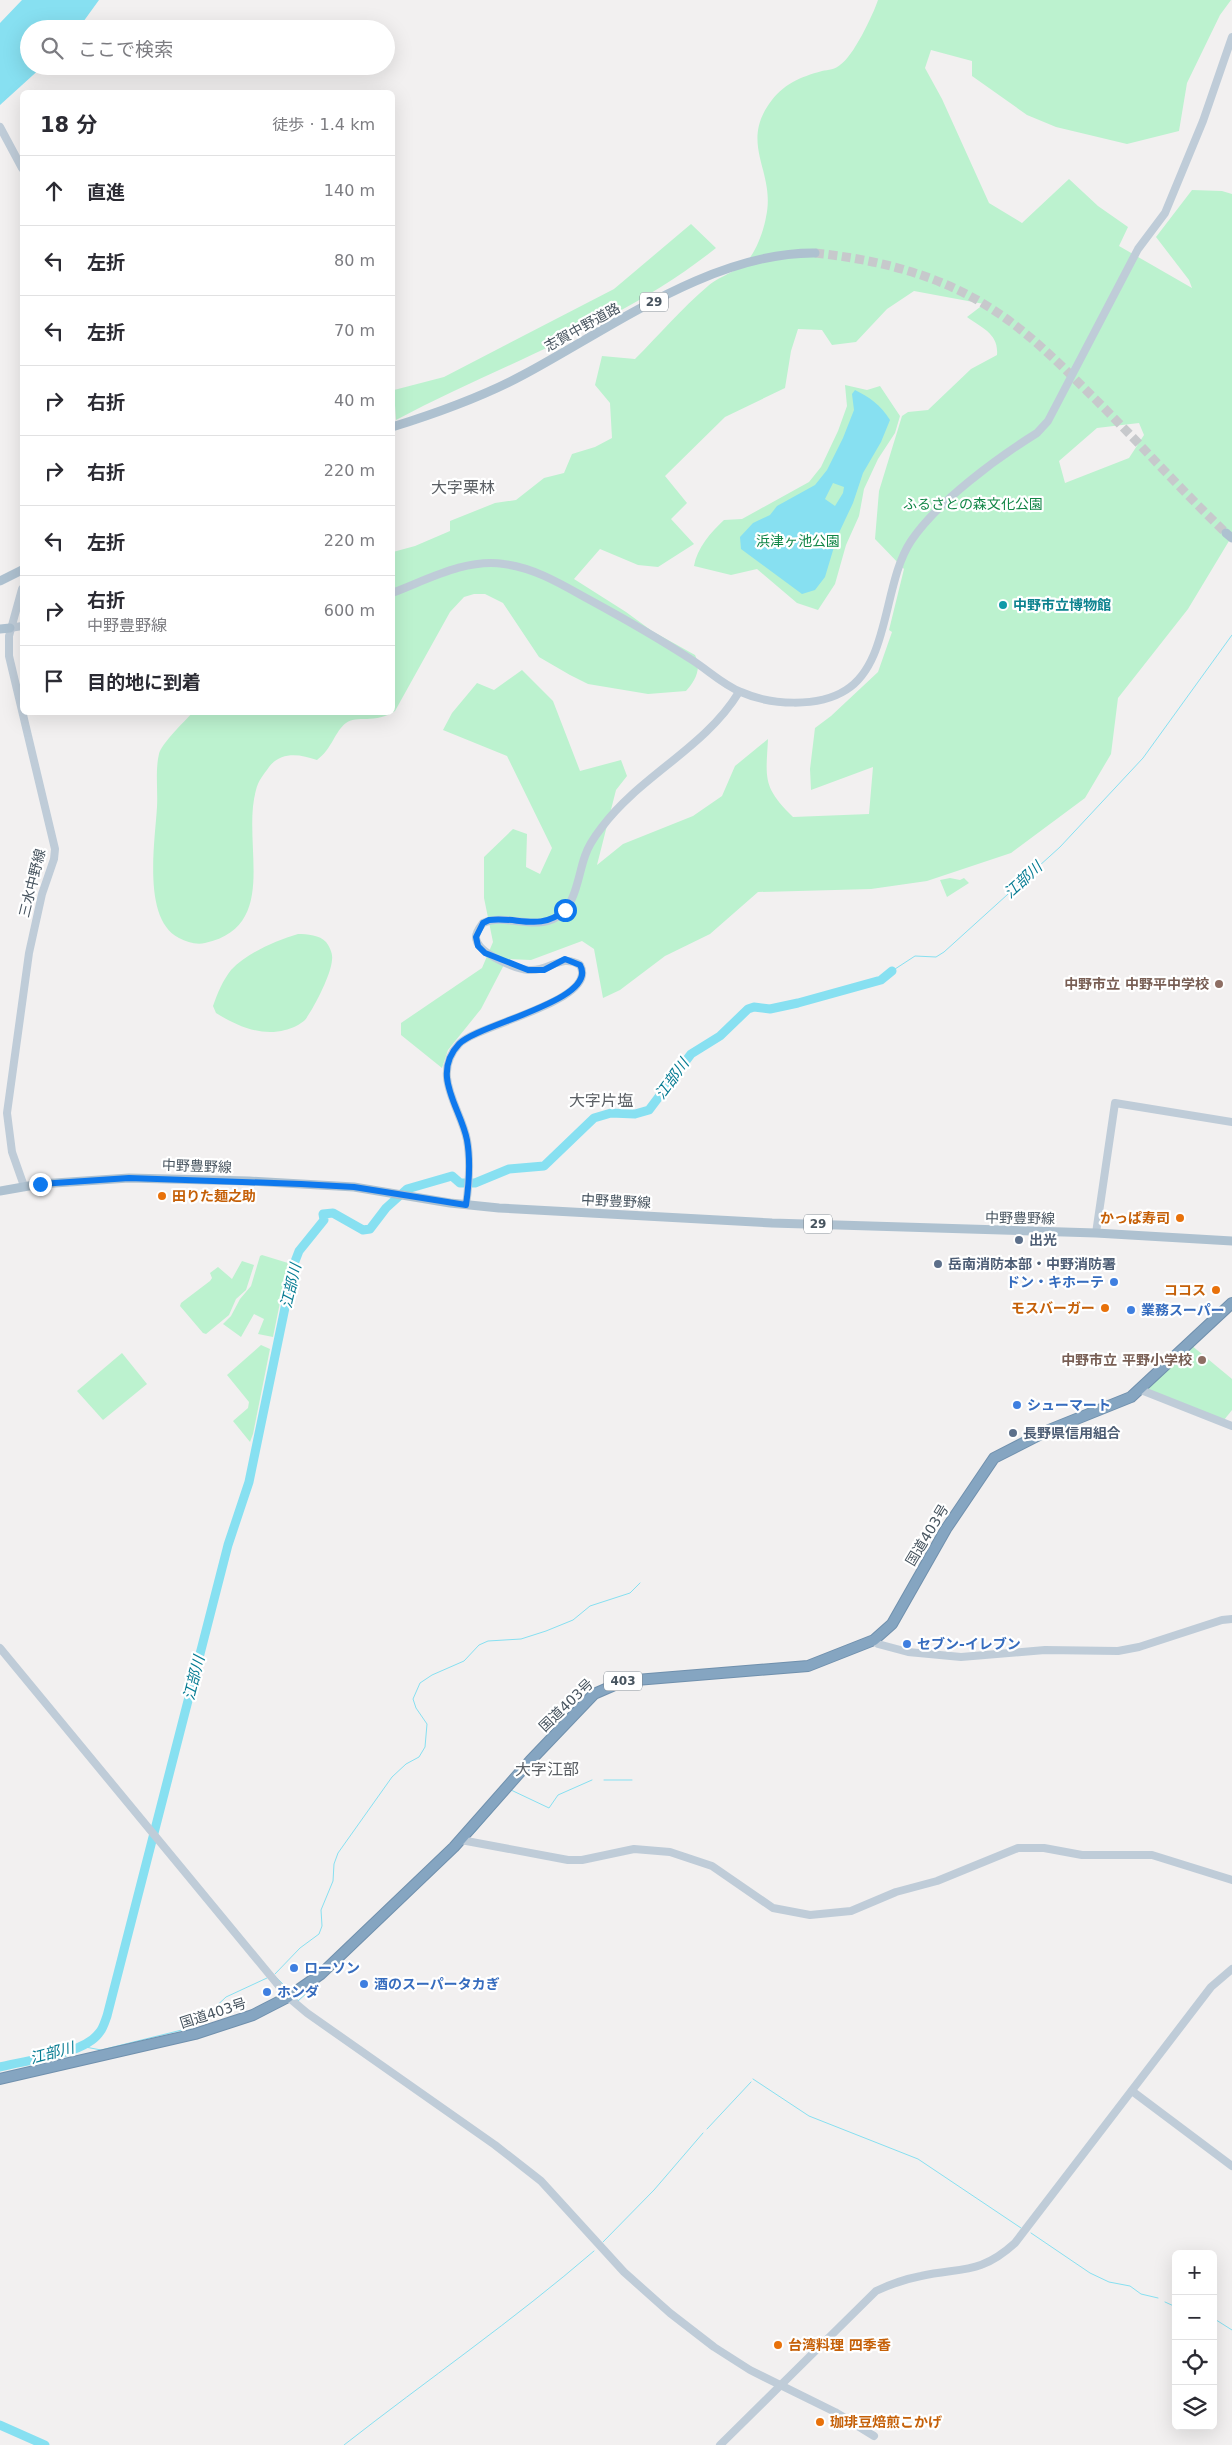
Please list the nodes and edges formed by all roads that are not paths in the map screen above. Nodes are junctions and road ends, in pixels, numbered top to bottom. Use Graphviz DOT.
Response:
graph roads {
  1 [pos="1232,37"];
  2 [pos="0,127"];
  3 [pos="20,164"];
  4 [pos="815,253"];
  5 [pos="395,426"];
  6 [pos="20,571"];
  7 [pos="0,581"];
  8 [pos="395,592"];
  9 [pos="20,596"];
  10 [pos="20,626"];
  11 [pos="10,628"];
  12 [pos="0,629"];
  13 [pos="739,692"];
  14 [pos="20,705"];
  15 [pos="22,715"];
  16 [pos="1232,1122"];
  17 [pos="24,1186"];
  18 [pos="0,1190"];
  19 [pos="466,1205"];
  20 [pos="1096,1234"];
  21 [pos="1232,1241"];
  22 [pos="1232,1303"];
  23 [pos="1140,1390"];
  24 [pos="1232,1426"];
  25 [pos="1232,1619"];
  26 [pos="874,1640"];
  27 [pos="0,1648"];
  28 [pos="461,1840"];
  29 [pos="1232,1880"];
  30 [pos="1232,1969"];
  31 [pos="288,1997"];
  32 [pos="0,2079"];
  33 [pos="1132,2091"];
  34 [pos="1232,2166"];
  35 [pos="781,2384"];
  36 [pos="874,2436"];
  37 [pos="720,2445"];
  1 -- 13 [label="street"];
  2 -- 3 [label="street"];
  4 -- 5 [label="main road, 志賀中野道路 / 29"];
  6 -- 7 [label="main road"];
  8 -- 13 [label="street"];
  9 -- 11 [label="street, 三水中野線"];
  10 -- 11 [label="street"];
  11 -- 12 [label="main road"];
  11 -- 14 [label="street, 三水中野線"];
  13 -- 19 [label="street"];
  15 -- 17 [label="street, 三水中野線"];
  16 -- 20 [label="street"];
  17 -- 18 [label="main road, 中野豊野線 / 29"];
  17 -- 19 [label="main road, 中野豊野線 / 29"];
  19 -- 20 [label="main road, 中野豊野線 / 29"];
  20 -- 21 [label="main road, 中野豊野線 / 29"];
  22 -- 23 [label="highway, 国道403号 / 403"];
  23 -- 24 [label="street"];
  23 -- 26 [label="highway, 国道403号 / 403"];
  25 -- 26 [label="street"];
  26 -- 28 [label="highway, 国道403号 / 403"];
  27 -- 31 [label="street"];
  28 -- 29 [label="street"];
  28 -- 31 [label="highway, 国道403号 / 403"];
  30 -- 33 [label="street"];
  31 -- 32 [label="highway, 国道403号 / 403"];
  31 -- 35 [label="street"];
  33 -- 34 [label="street"];
  33 -- 35 [label="street"];
  35 -- 36 [label="street"];
  35 -- 37 [label="street"];
}
